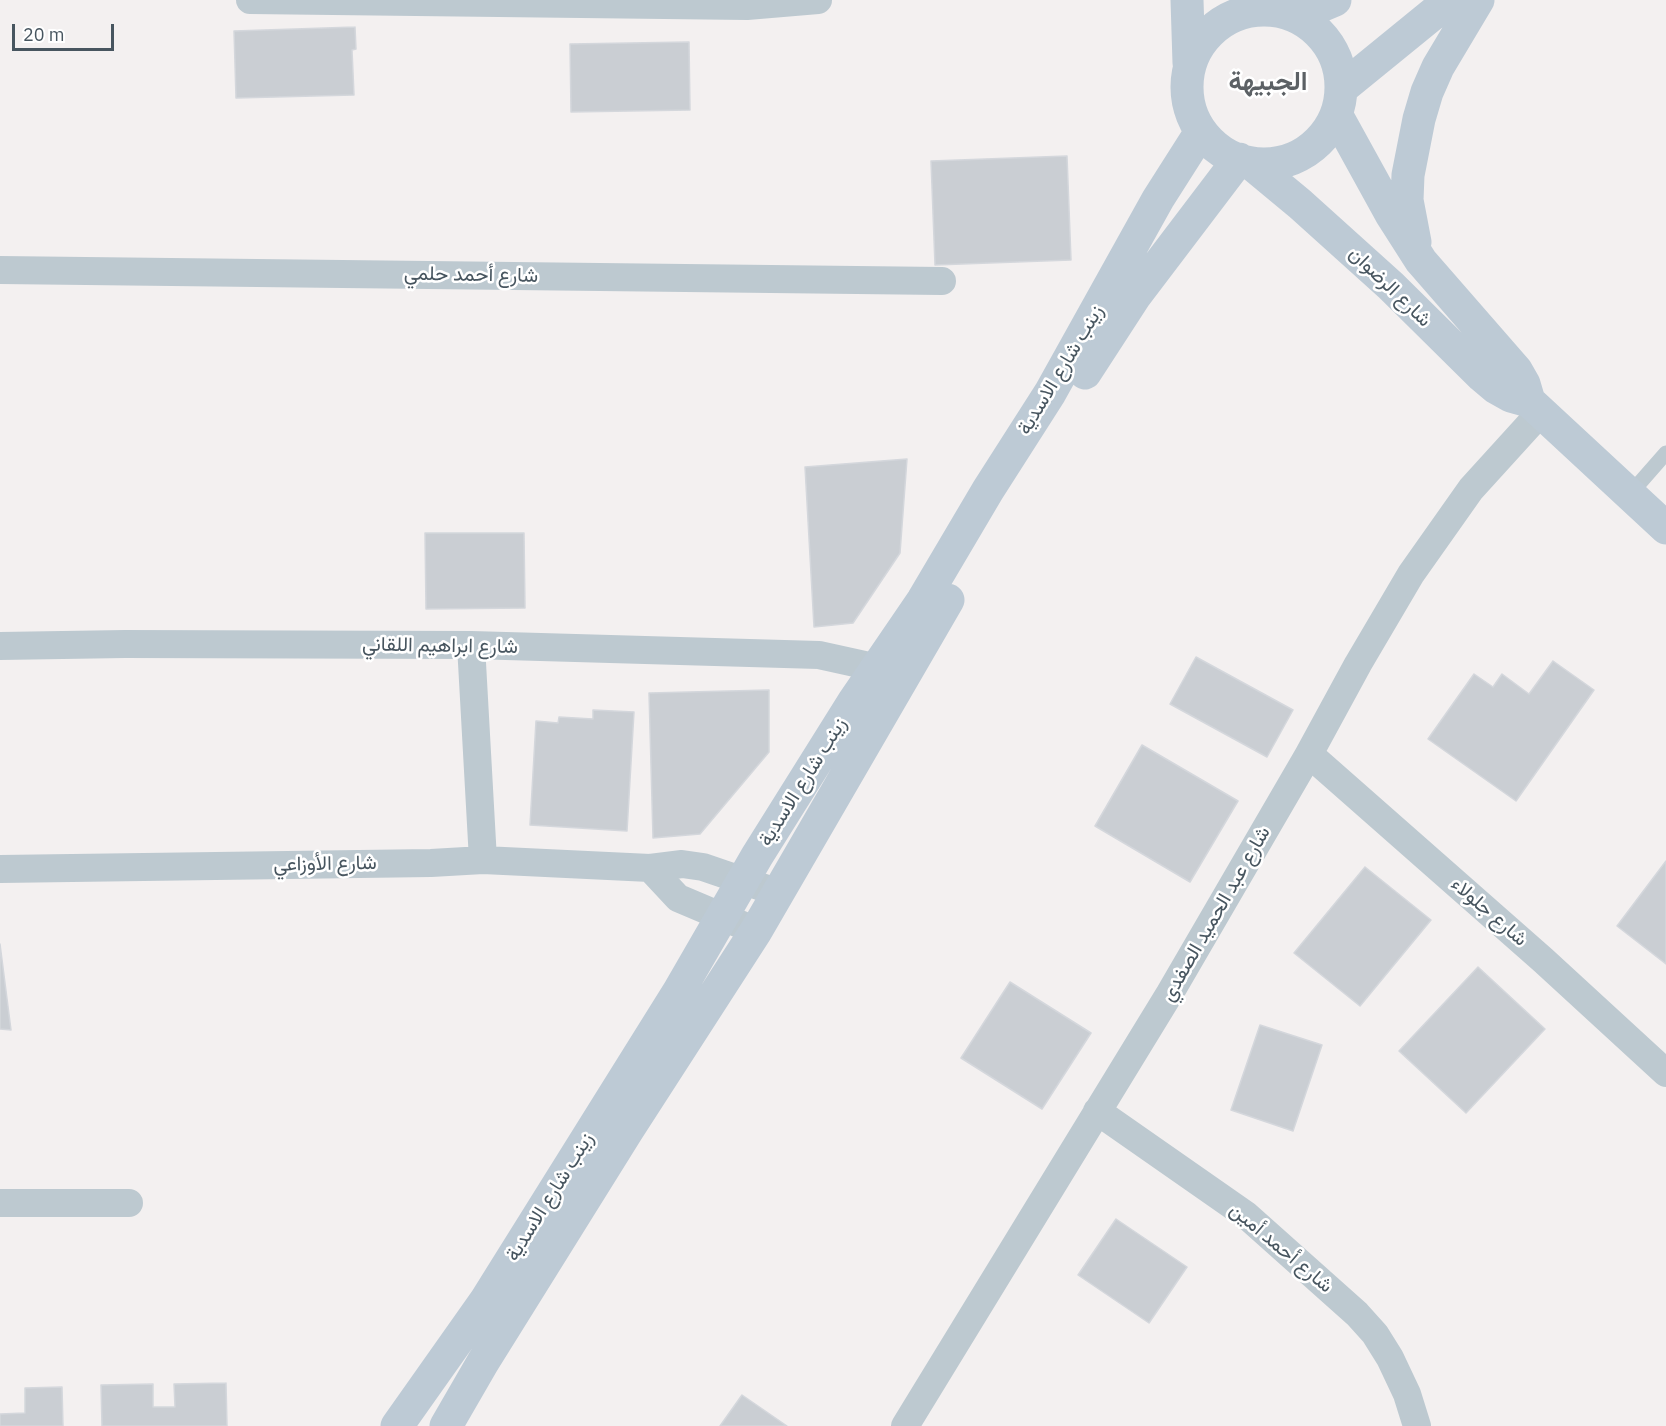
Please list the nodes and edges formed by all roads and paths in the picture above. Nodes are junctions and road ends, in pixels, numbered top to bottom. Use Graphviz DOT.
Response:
graph roads {
  1 [pos="250,0"];
  2 [pos="819,0"];
  3 [pos="1187,0"];
  4 [pos="1335,0"];
  5 [pos="1450,0"];
  6 [pos="1478,0"];
  7 [pos="1283,9"];
  8 [pos="1189,63"];
  9 [pos="1340,102"];
  10 [pos="1200,133"];
  11 [pos="1246,162"];
  12 [pos="1421,261"];
  13 [pos="0,270"];
  14 [pos="942,280"];
  15 [pos="1535,406"];
  16 [pos="1666,453"];
  17 [pos="1630,494"];
  18 [pos="1666,528"];
  19 [pos="471,645"];
  20 [pos="0,646"];
  21 [pos="878,668"];
  22 [pos="1309,754"];
  23 [pos="483,860"];
  24 [pos="0,868"];
  25 [pos="650,868"];
  26 [pos="743,881"];
  27 [pos="779,893"];
  28 [pos="724,916"];
  29 [pos="756,931"];
  30 [pos="1666,1073"];
  31 [pos="1097,1111"];
  32 [pos="0,1203"];
  33 [pos="129,1203"];
  34 [pos="398,1426"];
  35 [pos="446,1426"];
  36 [pos="905,1426"];
  37 [pos="1417,1426"];
  1 -- 2 [label="street"];
  3 -- 8 [label="street"];
  4 -- 7 [label="street"];
  5 -- 9 [label="street"];
  6 -- 12 [label="street"];
  7 -- 8 [label="street"];
  7 -- 9 [label="street"];
  8 -- 10 [label="street"];
  9 -- 11 [label="street"];
  9 -- 12 [label="street, شارع الرضوان"];
  10 -- 11 [label="street"];
  10 -- 21 [label="street, زينب شارع الاسدية"];
  11 -- 15 [label="street, شارع الرضوان"];
  11 -- 27 [label="street, زينب شارع الاسدية"];
  12 -- 15 [label="street, شارع الرضوان"];
  13 -- 14 [label="street, شارع أحمد حلمي"];
  15 -- 17 [label="street, شارع الرضوان"];
  15 -- 22 [label="street, شارع عبد الحميد الصفدي"];
  16 -- 17 [label="lane"];
  17 -- 18 [label="street, شارع الرضوان"];
  19 -- 20 [label="street, شارع ابراهيم اللقاني"];
  19 -- 21 [label="street, شارع ابراهيم اللقاني"];
  19 -- 23 [label="street"];
  21 -- 26 [label="street, زينب شارع الاسدية"];
  22 -- 30 [label="street, شارع جلولاء"];
  22 -- 31 [label="street, شارع عبد الحميد الصفدي"];
  23 -- 24 [label="street, شارع الأوزاعي"];
  23 -- 25 [label="street, شارع الأوزاعي"];
  25 -- 26 [label="street, شارع الأوزاعي"];
  25 -- 28 [label="street"];
  26 -- 27 [label="street, شارع الأوزاعي"];
  26 -- 28 [label="street, زينب شارع الاسدية"];
  27 -- 29 [label="street, زينب شارع الاسدية"];
  28 -- 29 [label="street"];
  28 -- 34 [label="street, زينب شارع الاسدية"];
  29 -- 35 [label="street, زينب شارع الاسدية"];
  31 -- 36 [label="street, شارع عبد الحميد الصفدي"];
  31 -- 37 [label="street, شارع أحمد أمين"];
  32 -- 33 [label="street"];
}
